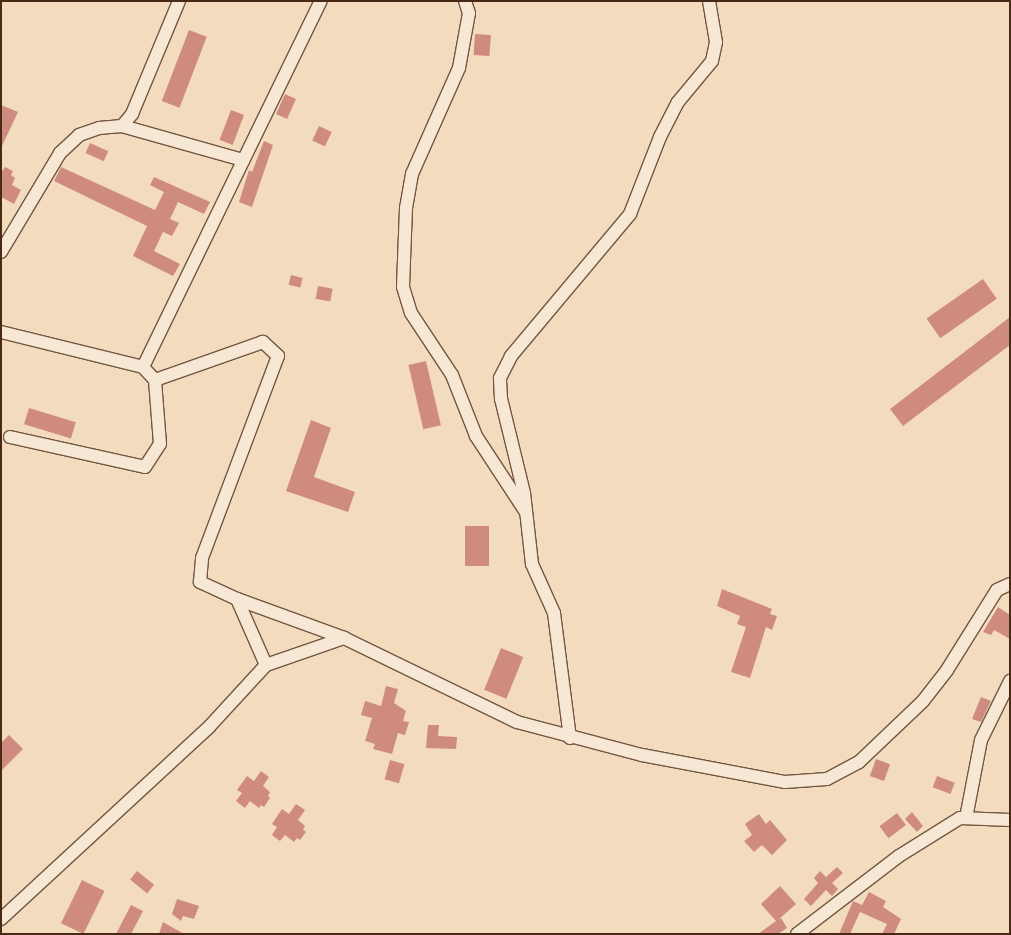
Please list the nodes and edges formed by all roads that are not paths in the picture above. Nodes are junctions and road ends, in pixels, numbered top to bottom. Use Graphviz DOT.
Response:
graph roads {
  1 [pos="179,1"];
  2 [pos="321,1"];
  3 [pos="464,1"];
  4 [pos="709,1"];
  5 [pos="122,126"];
  6 [pos="243,160"];
  7 [pos="1,252"];
  8 [pos="1,332"];
  9 [pos="143,367"];
  10 [pos="155,380"];
  11 [pos="10,437"];
  12 [pos="526,514"];
  13 [pos="1010,584"];
  14 [pos="236,599"];
  15 [pos="344,638"];
  16 [pos="266,666"];
  17 [pos="1010,681"];
  18 [pos="570,738"];
  19 [pos="966,818"];
  20 [pos="1010,820"];
  21 [pos="1,919"];
  22 [pos="796,934"];
  1 -- 5 [label="street"];
  2 -- 6 [label="street"];
  3 -- 12 [label="street"];
  4 -- 12 [label="street"];
  5 -- 6 [label="street"];
  5 -- 7 [label="street"];
  6 -- 9 [label="street"];
  8 -- 9 [label="street"];
  9 -- 10 [label="street"];
  10 -- 11 [label="street"];
  10 -- 14 [label="street"];
  12 -- 18 [label="street"];
  13 -- 18 [label="street"];
  14 -- 15 [label="street"];
  14 -- 16 [label="street"];
  15 -- 16 [label="street"];
  15 -- 18 [label="street"];
  16 -- 21 [label="street"];
  17 -- 19 [label="street"];
  19 -- 20 [label="street"];
  19 -- 22 [label="street"];
}
